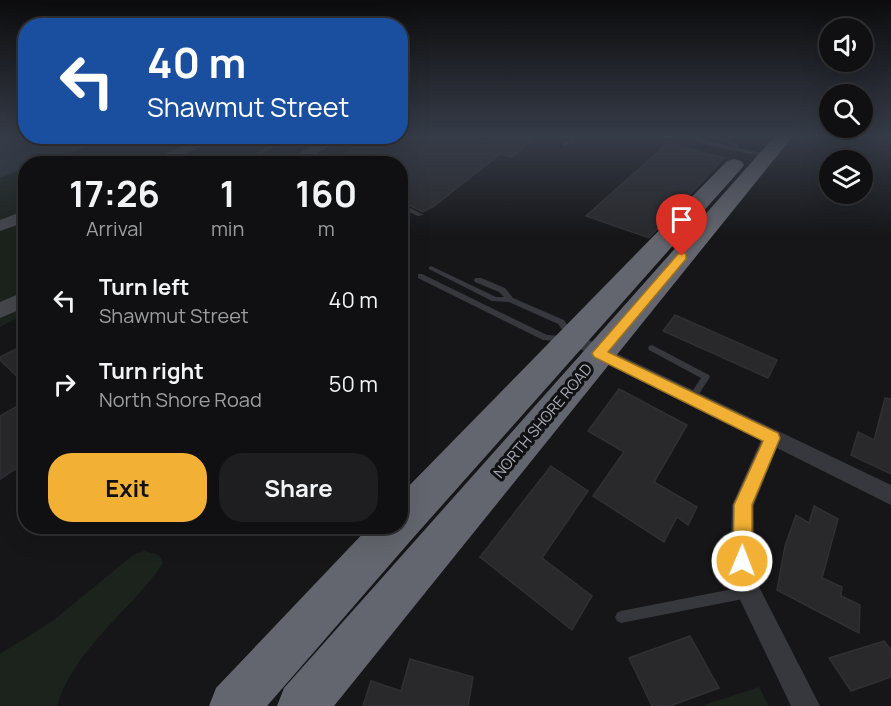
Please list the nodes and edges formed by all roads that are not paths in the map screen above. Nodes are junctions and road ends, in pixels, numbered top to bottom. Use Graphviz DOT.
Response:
graph roads {
  1 [pos="735,169"];
  2 [pos="408,209"];
  3 [pos="420,215"];
  4 [pos="18,218"];
  5 [pos="0,226"];
  6 [pos="431,268"];
  7 [pos="420,276"];
  8 [pos="478,280"];
  9 [pos="510,300"];
  10 [pos="18,302"];
  11 [pos="0,311"];
  12 [pos="587,346"];
  13 [pos="652,348"];
  14 [pos="692,398"];
  15 [pos="772,438"];
  16 [pos="891,495"];
  17 [pos="408,516"];
  18 [pos="391,534"];
  19 [pos="749,592"];
  20 [pos="621,617"];
  21 [pos="234,706"];
  22 [pos="302,706"];
  23 [pos="806,706"];
  1 -- 12 [label="highway, NORTH SHORE ROAD"];
  2 -- 3 [label="lane"];
  4 -- 5 [label="main road"];
  6 -- 9 [label="lane"];
  7 -- 12 [label="lane"];
  8 -- 9 [label="lane"];
  9 -- 12 [label="lane"];
  10 -- 11 [label="main road"];
  12 -- 14 [label="street"];
  12 -- 17 [label="highway, NORTH SHORE ROAD"];
  12 -- 22 [label="highway, NORTH SHORE ROAD"];
  13 -- 14 [label="lane"];
  14 -- 15 [label="street"];
  15 -- 16 [label="street"];
  15 -- 19 [label="street"];
  18 -- 21 [label="highway, NORTH SHORE ROAD"];
  19 -- 20 [label="lane"];
  19 -- 23 [label="street"];
}
